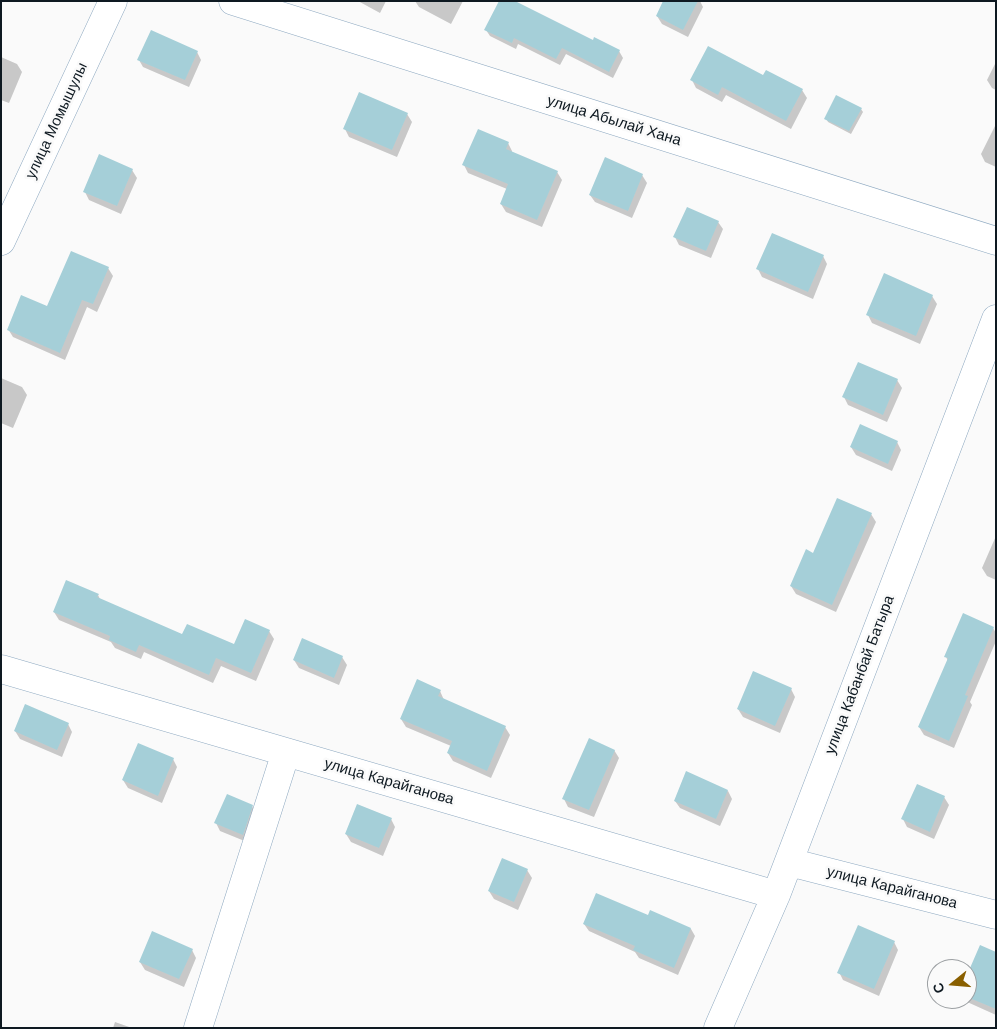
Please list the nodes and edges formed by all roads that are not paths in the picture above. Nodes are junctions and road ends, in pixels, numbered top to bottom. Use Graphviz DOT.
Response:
graph roads {
  1 [pos="113,1"];
  2 [pos="233,1"];
  3 [pos="1,241"];
  4 [pos="996,241"];
  5 [pos="996,319"];
  6 [pos="1,669"];
  7 [pos="286,752"];
  8 [pos="789,862"];
  9 [pos="776,895"];
  10 [pos="996,915"];
  11 [pos="198,1028"];
  12 [pos="718,1028"];
  1 -- 3 [label="street, улица Момышулы"];
  2 -- 4 [label="street, улица Абылай Хана"];
  5 -- 8 [label="street, улица Кабанбай Батыра"];
  6 -- 7 [label="street, улица Карайганова"];
  7 -- 9 [label="street, улица Карайганова"];
  7 -- 11 [label="street"];
  8 -- 9 [label="street, улица Кабанбай Батыра"];
  8 -- 10 [label="street, улица Карайганова"];
  9 -- 12 [label="street, улица Кабанбай Батыра"];
}
